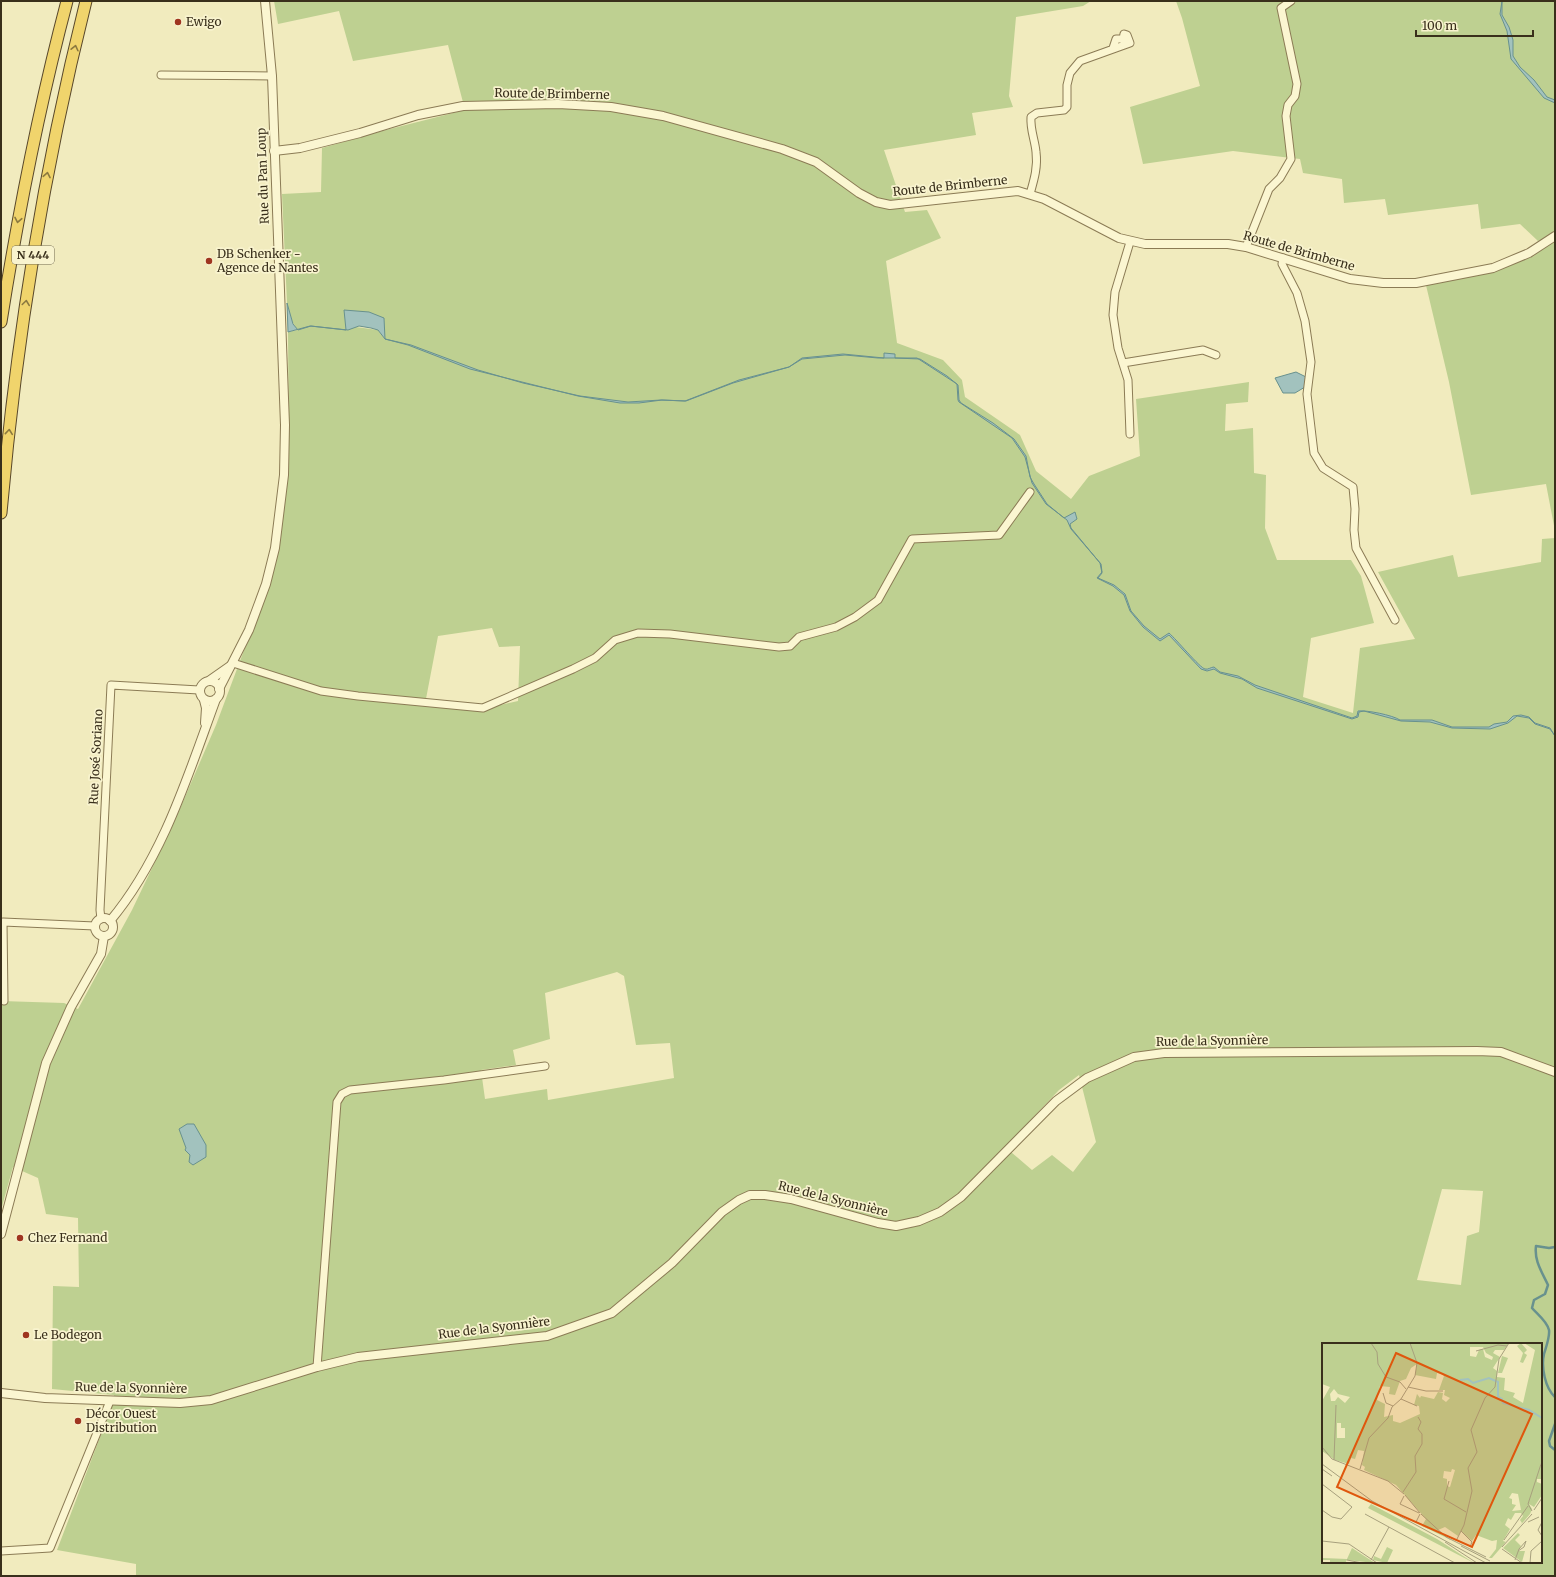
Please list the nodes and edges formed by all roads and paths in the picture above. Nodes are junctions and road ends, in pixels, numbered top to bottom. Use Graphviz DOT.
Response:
graph roads {
  1 [pos="67,1"];
  2 [pos="86,1"];
  3 [pos="265,1"];
  4 [pos="1291,1"];
  5 [pos="1113,48"];
  6 [pos="161,75"];
  7 [pos="272,76"];
  8 [pos="274,151"];
  9 [pos="1030,194"];
  10 [pos="1555,236"];
  11 [pos="1130,242"];
  12 [pos="1246,247"];
  13 [pos="1282,258"];
  14 [pos="1,322"];
  15 [pos="1216,355"];
  16 [pos="1123,363"];
  17 [pos="1130,434"];
  18 [pos="1030,492"];
  19 [pos="1,512"];
  20 [pos="1395,620"];
  21 [pos="234,663"];
  22 [pos="210,680"];
  23 [pos="220,689"];
  24 [pos="199,690"];
  25 [pos="216,699"];
  26 [pos="204,700"];
  27 [pos="204,735"];
  28 [pos="101,919"];
  29 [pos="110,921"];
  30 [pos="95,926"];
  31 [pos="104,936"];
  32 [pos="4,1001"];
  33 [pos="545,1066"];
  34 [pos="1555,1072"];
  35 [pos="1,1234"];
  36 [pos="317,1367"];
  37 [pos="1,1393"];
  38 [pos="110,1401"];
  39 [pos="1,1551"];
  1 -- 14 [label="highway, N 444, one-way"];
  19 -- 2 [label="highway, N 444, one-way"];
  3 -- 7 [label="street, Rue du Pan Loup"];
  4 -- 12 [label="street"];
  5 -- 9 [label="street"];
  6 -- 7 [label="street"];
  7 -- 8 [label="street, Rue du Pan Loup"];
  8 -- 9 [label="street, Route de Brimberne"];
  8 -- 21 [label="street, Rue du Pan Loup"];
  9 -- 11 [label="street, Route de Brimberne"];
  10 -- 13 [label="street, Route de Brimberne"];
  11 -- 12 [label="street, Route de Brimberne"];
  11 -- 16 [label="street"];
  12 -- 13 [label="street, Route de Brimberne"];
  13 -- 20 [label="street"];
  15 -- 16 [label="street"];
  16 -- 17 [label="street"];
  18 -- 21 [label="street"];
  21 -- 22 [label="street"];
  21 -- 23 [label="street, Rue du Pan Loup"];
  22 -- 23 [label="street"];
  22 -- 24 [label="street"];
  23 -- 25 [label="street"];
  24 -- 26 [label="street"];
  24 -- 28 [label="street, Rue José Soriano"];
  25 -- 26 [label="street"];
  25 -- 27 [label="street"];
  26 -- 27 [label="street"];
  27 -- 29 [label="street"];
  28 -- 29 [label="street"];
  28 -- 30 [label="street"];
  29 -- 31 [label="street"];
  30 -- 31 [label="street"];
  30 -- 32 [label="street"];
  31 -- 35 [label="street"];
  33 -- 36 [label="street"];
  34 -- 36 [label="street, Rue de la Syonnière"];
  36 -- 38 [label="street, Rue de la Syonnière"];
  37 -- 38 [label="street, Rue de la Syonnière"];
  38 -- 39 [label="street"];
}
